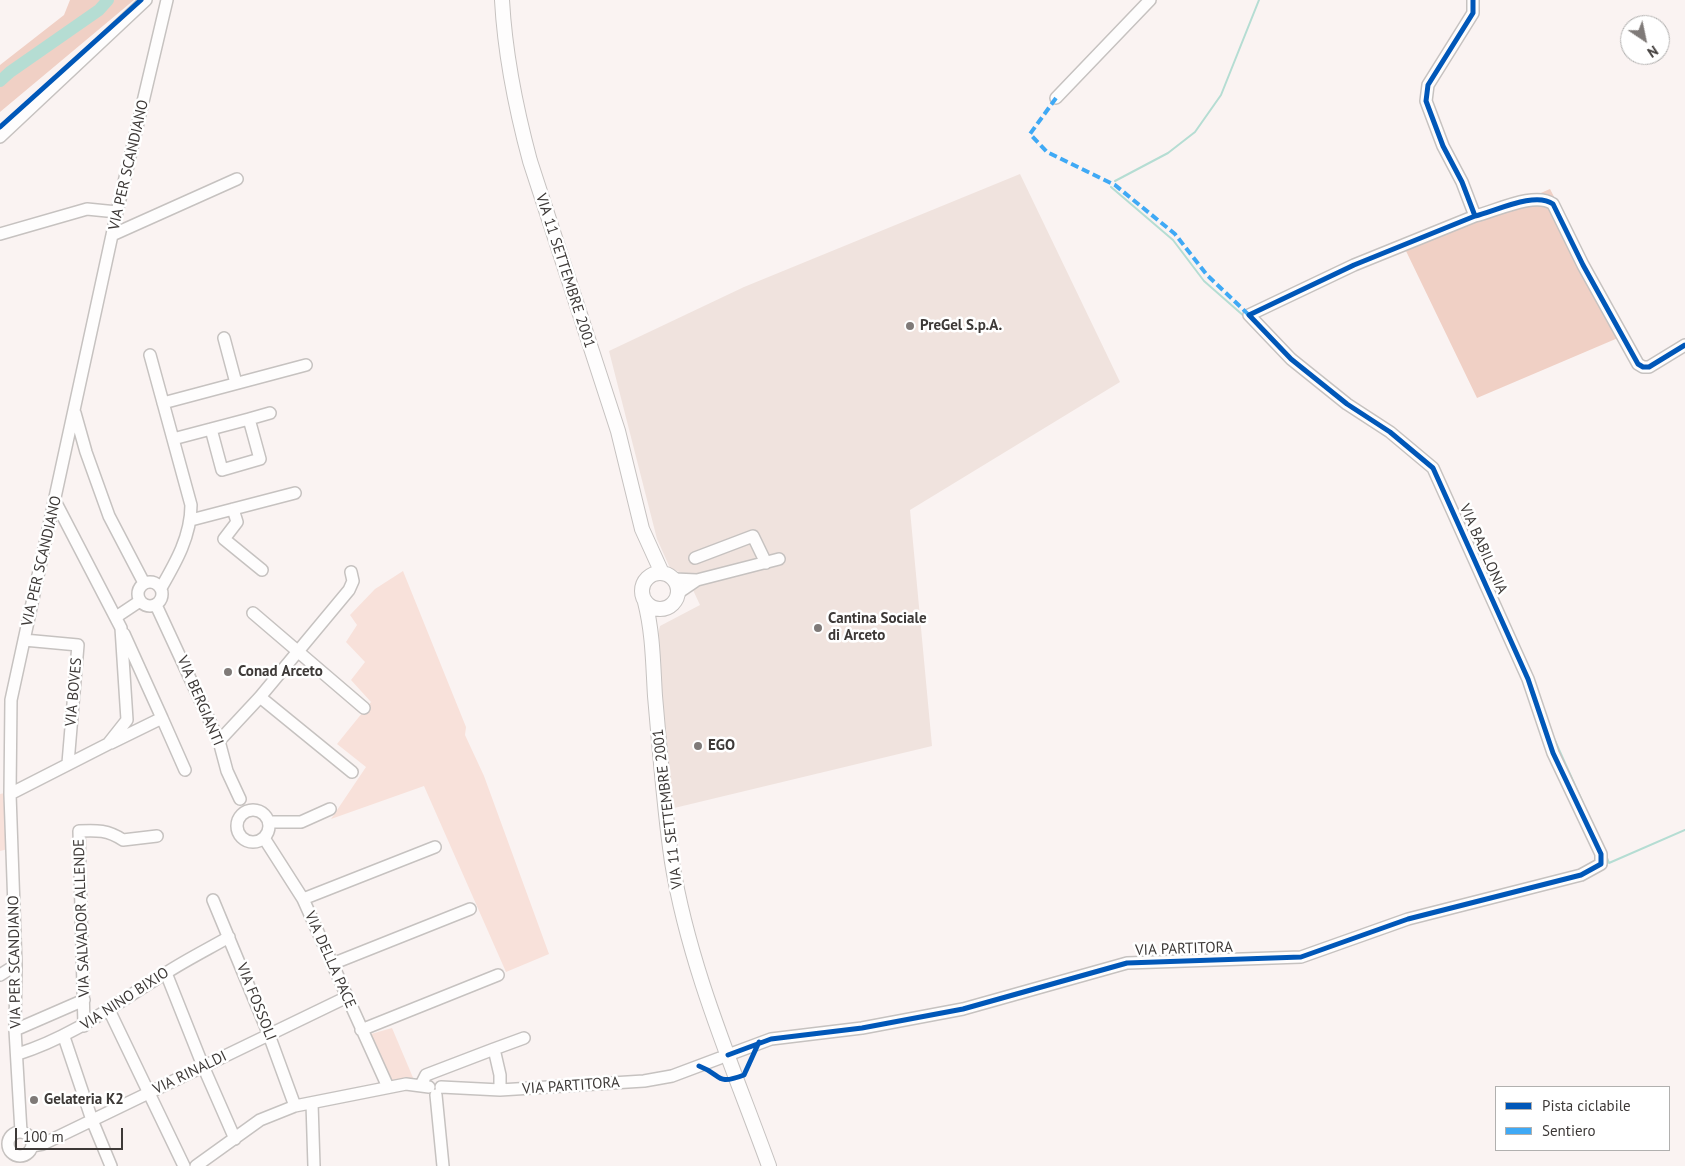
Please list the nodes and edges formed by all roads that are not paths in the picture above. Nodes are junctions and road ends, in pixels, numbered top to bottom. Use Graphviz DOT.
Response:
graph roads {
  1 [pos="146,0"];
  2 [pos="167,0"];
  3 [pos="502,0"];
  4 [pos="1150,0"];
  5 [pos="1473,0"];
  6 [pos="1056,98"];
  7 [pos="0,137"];
  8 [pos="237,179"];
  9 [pos="117,212"];
  10 [pos="1475,216"];
  11 [pos="0,234"];
  12 [pos="112,235"];
  13 [pos="224,338"];
  14 [pos="1685,345"];
  15 [pos="150,355"];
  16 [pos="306,365"];
  17 [pos="236,383"];
  18 [pos="163,403"];
  19 [pos="75,412"];
  20 [pos="270,413"];
  21 [pos="249,419"];
  22 [pos="211,429"];
  23 [pos="173,439"];
  24 [pos="86,452"];
  25 [pos="66,453"];
  26 [pos="295,494"];
  27 [pos="55,501"];
  28 [pos="234,509"];
  29 [pos="191,520"];
  30 [pos="645,538"];
  31 [pos="715,552"];
  32 [pos="695,558"];
  33 [pos="779,559"];
  34 [pos="766,563"];
  35 [pos="262,570"];
  36 [pos="350,572"];
  37 [pos="718,573"];
  38 [pos="648,577"];
  39 [pos="671,582"];
  40 [pos="144,583"];
  41 [pos="161,588"];
  42 [pos="140,601"];
  43 [pos="645,602"];
  44 [pos="156,605"];
  45 [pos="663,609"];
  46 [pos="253,612"];
  47 [pos="116,617"];
  48 [pos="121,628"];
  49 [pos="24,640"];
  50 [pos="654,648"];
  51 [pos="297,650"];
  52 [pos="260,697"];
  53 [pos="364,708"];
  54 [pos="162,718"];
  55 [pos="219,740"];
  56 [pos="108,744"];
  57 [pos="68,763"];
  58 [pos="185,770"];
  59 [pos="352,772"];
  60 [pos="10,794"];
  61 [pos="330,809"];
  62 [pos="249,811"];
  63 [pos="269,822"];
  64 [pos="157,836"];
  65 [pos="264,838"];
  66 [pos="435,847"];
  67 [pos="1603,862"];
  68 [pos="303,899"];
  69 [pos="213,900"];
  70 [pos="470,909"];
  71 [pos="230,937"];
  72 [pos="332,964"];
  73 [pos="16,965"];
  74 [pos="166,973"];
  75 [pos="0,975"];
  76 [pos="498,975"];
  77 [pos="347,997"];
  78 [pos="84,1000"];
  79 [pos="109,1010"];
  80 [pos="84,1026"];
  81 [pos="15,1030"];
  82 [pos="361,1030"];
  83 [pos="269,1035"];
  84 [pos="64,1037"];
  85 [pos="524,1038"];
  86 [pos="494,1049"];
  87 [pos="18,1054"];
  88 [pos="724,1056"];
  89 [pos="203,1066"];
  90 [pos="388,1086"];
  91 [pos="432,1089"];
  92 [pos="500,1090"];
  93 [pos="148,1093"];
  94 [pos="312,1103"];
  95 [pos="295,1106"];
  96 [pos="92,1120"];
  97 [pos="19,1132"];
  98 [pos="4,1137"];
  99 [pos="235,1139"];
  100 [pos="32,1146"];
  101 [pos="21,1161"];
  102 [pos="111,1166"];
  103 [pos="184,1166"];
  104 [pos="196,1166"];
  105 [pos="314,1166"];
  106 [pos="443,1166"];
  107 [pos="769,1166"];
  1 -- 7 [label="street"];
  2 -- 9 [label="street, VIA PER SCANDIANO"];
  3 -- 30 [label="main road, VIA 11 SETTEMBRE 2001"];
  4 -- 6 [label="street"];
  5 -- 10 [label="street"];
  8 -- 12 [label="street"];
  9 -- 11 [label="street"];
  9 -- 12 [label="street, VIA PER SCANDIANO"];
  10 -- 14 [label="street"];
  10 -- 67 [label="street, VIA BABILONIA"];
  12 -- 19 [label="street, VIA PER SCANDIANO"];
  13 -- 17 [label="street"];
  15 -- 18 [label="street"];
  16 -- 17 [label="street"];
  17 -- 18 [label="street"];
  18 -- 23 [label="street"];
  19 -- 24 [label="street"];
  19 -- 25 [label="street, VIA PER SCANDIANO"];
  20 -- 21 [label="street"];
  21 -- 22 [label="street"];
  21 -- 22 [label="street"];
  22 -- 23 [label="street"];
  23 -- 29 [label="street"];
  24 -- 25 [label="street"];
  24 -- 40 [label="street"];
  25 -- 27 [label="street, VIA PER SCANDIANO"];
  26 -- 28 [label="street"];
  27 -- 47 [label="street"];
  27 -- 49 [label="street, VIA PER SCANDIANO"];
  28 -- 29 [label="street"];
  28 -- 35 [label="street"];
  29 -- 41 [label="street"];
  30 -- 38 [label="main road, VIA 11 SETTEMBRE 2001"];
  30 -- 39 [label="main road, VIA 11 SETTEMBRE 2001"];
  31 -- 32 [label="street"];
  31 -- 34 [label="street"];
  31 -- 37 [label="street"];
  33 -- 34 [label="street"];
  34 -- 37 [label="street"];
  36 -- 51 [label="street"];
  37 -- 39 [label="street"];
  38 -- 39 [label="main road"];
  38 -- 43 [label="main road, VIA 11 SETTEMBRE 2001"];
  39 -- 45 [label="main road"];
  40 -- 41 [label="street"];
  40 -- 42 [label="street"];
  41 -- 44 [label="street"];
  42 -- 44 [label="street"];
  42 -- 47 [label="street"];
  43 -- 45 [label="main road"];
  43 -- 50 [label="main road, VIA 11 SETTEMBRE 2001"];
  44 -- 55 [label="street, VIA BERGIANTI"];
  45 -- 50 [label="main road, VIA 11 SETTEMBRE 2001"];
  46 -- 51 [label="street"];
  47 -- 48 [label="street"];
  48 -- 54 [label="street"];
  48 -- 56 [label="street"];
  49 -- 57 [label="street, VIA BOVES"];
  49 -- 60 [label="street, VIA PER SCANDIANO"];
  50 -- 88 [label="main road, VIA 11 SETTEMBRE 2001"];
  51 -- 52 [label="street"];
  51 -- 53 [label="street"];
  52 -- 55 [label="street"];
  52 -- 59 [label="street"];
  54 -- 56 [label="street"];
  54 -- 58 [label="street"];
  55 -- 62 [label="street, VIA BERGIANTI"];
  56 -- 57 [label="street"];
  57 -- 60 [label="street"];
  60 -- 73 [label="street, VIA PER SCANDIANO"];
  61 -- 63 [label="street"];
  62 -- 63 [label="street, VIA BERGIANTI"];
  62 -- 65 [label="street"];
  63 -- 65 [label="street"];
  64 -- 78 [label="street, VIA SALVADOR ALLENDE"];
  65 -- 68 [label="street, VIA DELLA PACE"];
  66 -- 68 [label="street"];
  67 -- 88 [label="street, VIA PARTITORA"];
  68 -- 72 [label="street, VIA DELLA PACE"];
  69 -- 71 [label="street, VIA FOSSOLI"];
  70 -- 72 [label="street"];
  71 -- 74 [label="street, VIA NINO BIXIO"];
  71 -- 83 [label="street, VIA FOSSOLI"];
  72 -- 77 [label="street, VIA DELLA PACE"];
  73 -- 75 [label="street"];
  73 -- 81 [label="street, VIA PER SCANDIANO"];
  74 -- 79 [label="street, VIA NINO BIXIO"];
  74 -- 89 [label="street"];
  76 -- 82 [label="street"];
  77 -- 82 [label="street, VIA DELLA PACE"];
  77 -- 83 [label="street, VIA RINALDI"];
  78 -- 80 [label="street, VIA SALVADOR ALLENDE"];
  78 -- 81 [label="street"];
  79 -- 80 [label="street, VIA NINO BIXIO"];
  79 -- 93 [label="street"];
  80 -- 84 [label="street, VIA NINO BIXIO"];
  81 -- 87 [label="street, VIA PER SCANDIANO"];
  82 -- 90 [label="street, VIA DELLA PACE"];
  83 -- 89 [label="street, VIA RINALDI"];
  83 -- 95 [label="street, VIA FOSSOLI"];
  84 -- 87 [label="street, VIA NINO BIXIO"];
  84 -- 96 [label="street"];
  85 -- 86 [label="street"];
  86 -- 91 [label="street"];
  86 -- 92 [label="street"];
  87 -- 97 [label="street, VIA PER SCANDIANO"];
  88 -- 92 [label="street, VIA PARTITORA"];
  88 -- 107 [label="main road, VIA 11 SETTEMBRE 2001"];
  89 -- 93 [label="street, VIA RINALDI"];
  89 -- 99 [label="street"];
  90 -- 91 [label="street, VIA PARTITORA"];
  90 -- 94 [label="street, VIA PARTITORA"];
  91 -- 92 [label="street, VIA PARTITORA"];
  91 -- 106 [label="street"];
  93 -- 96 [label="street, VIA RINALDI"];
  93 -- 103 [label="street"];
  94 -- 95 [label="street, VIA PARTITORA"];
  94 -- 105 [label="street"];
  95 -- 99 [label="street, VIA PARTITORA"];
  96 -- 100 [label="street, VIA RINALDI"];
  96 -- 102 [label="street"];
  97 -- 98 [label="street"];
  97 -- 100 [label="street"];
  98 -- 101 [label="street"];
  99 -- 104 [label="street, VIA PARTITORA"];
  100 -- 101 [label="street"];
}
